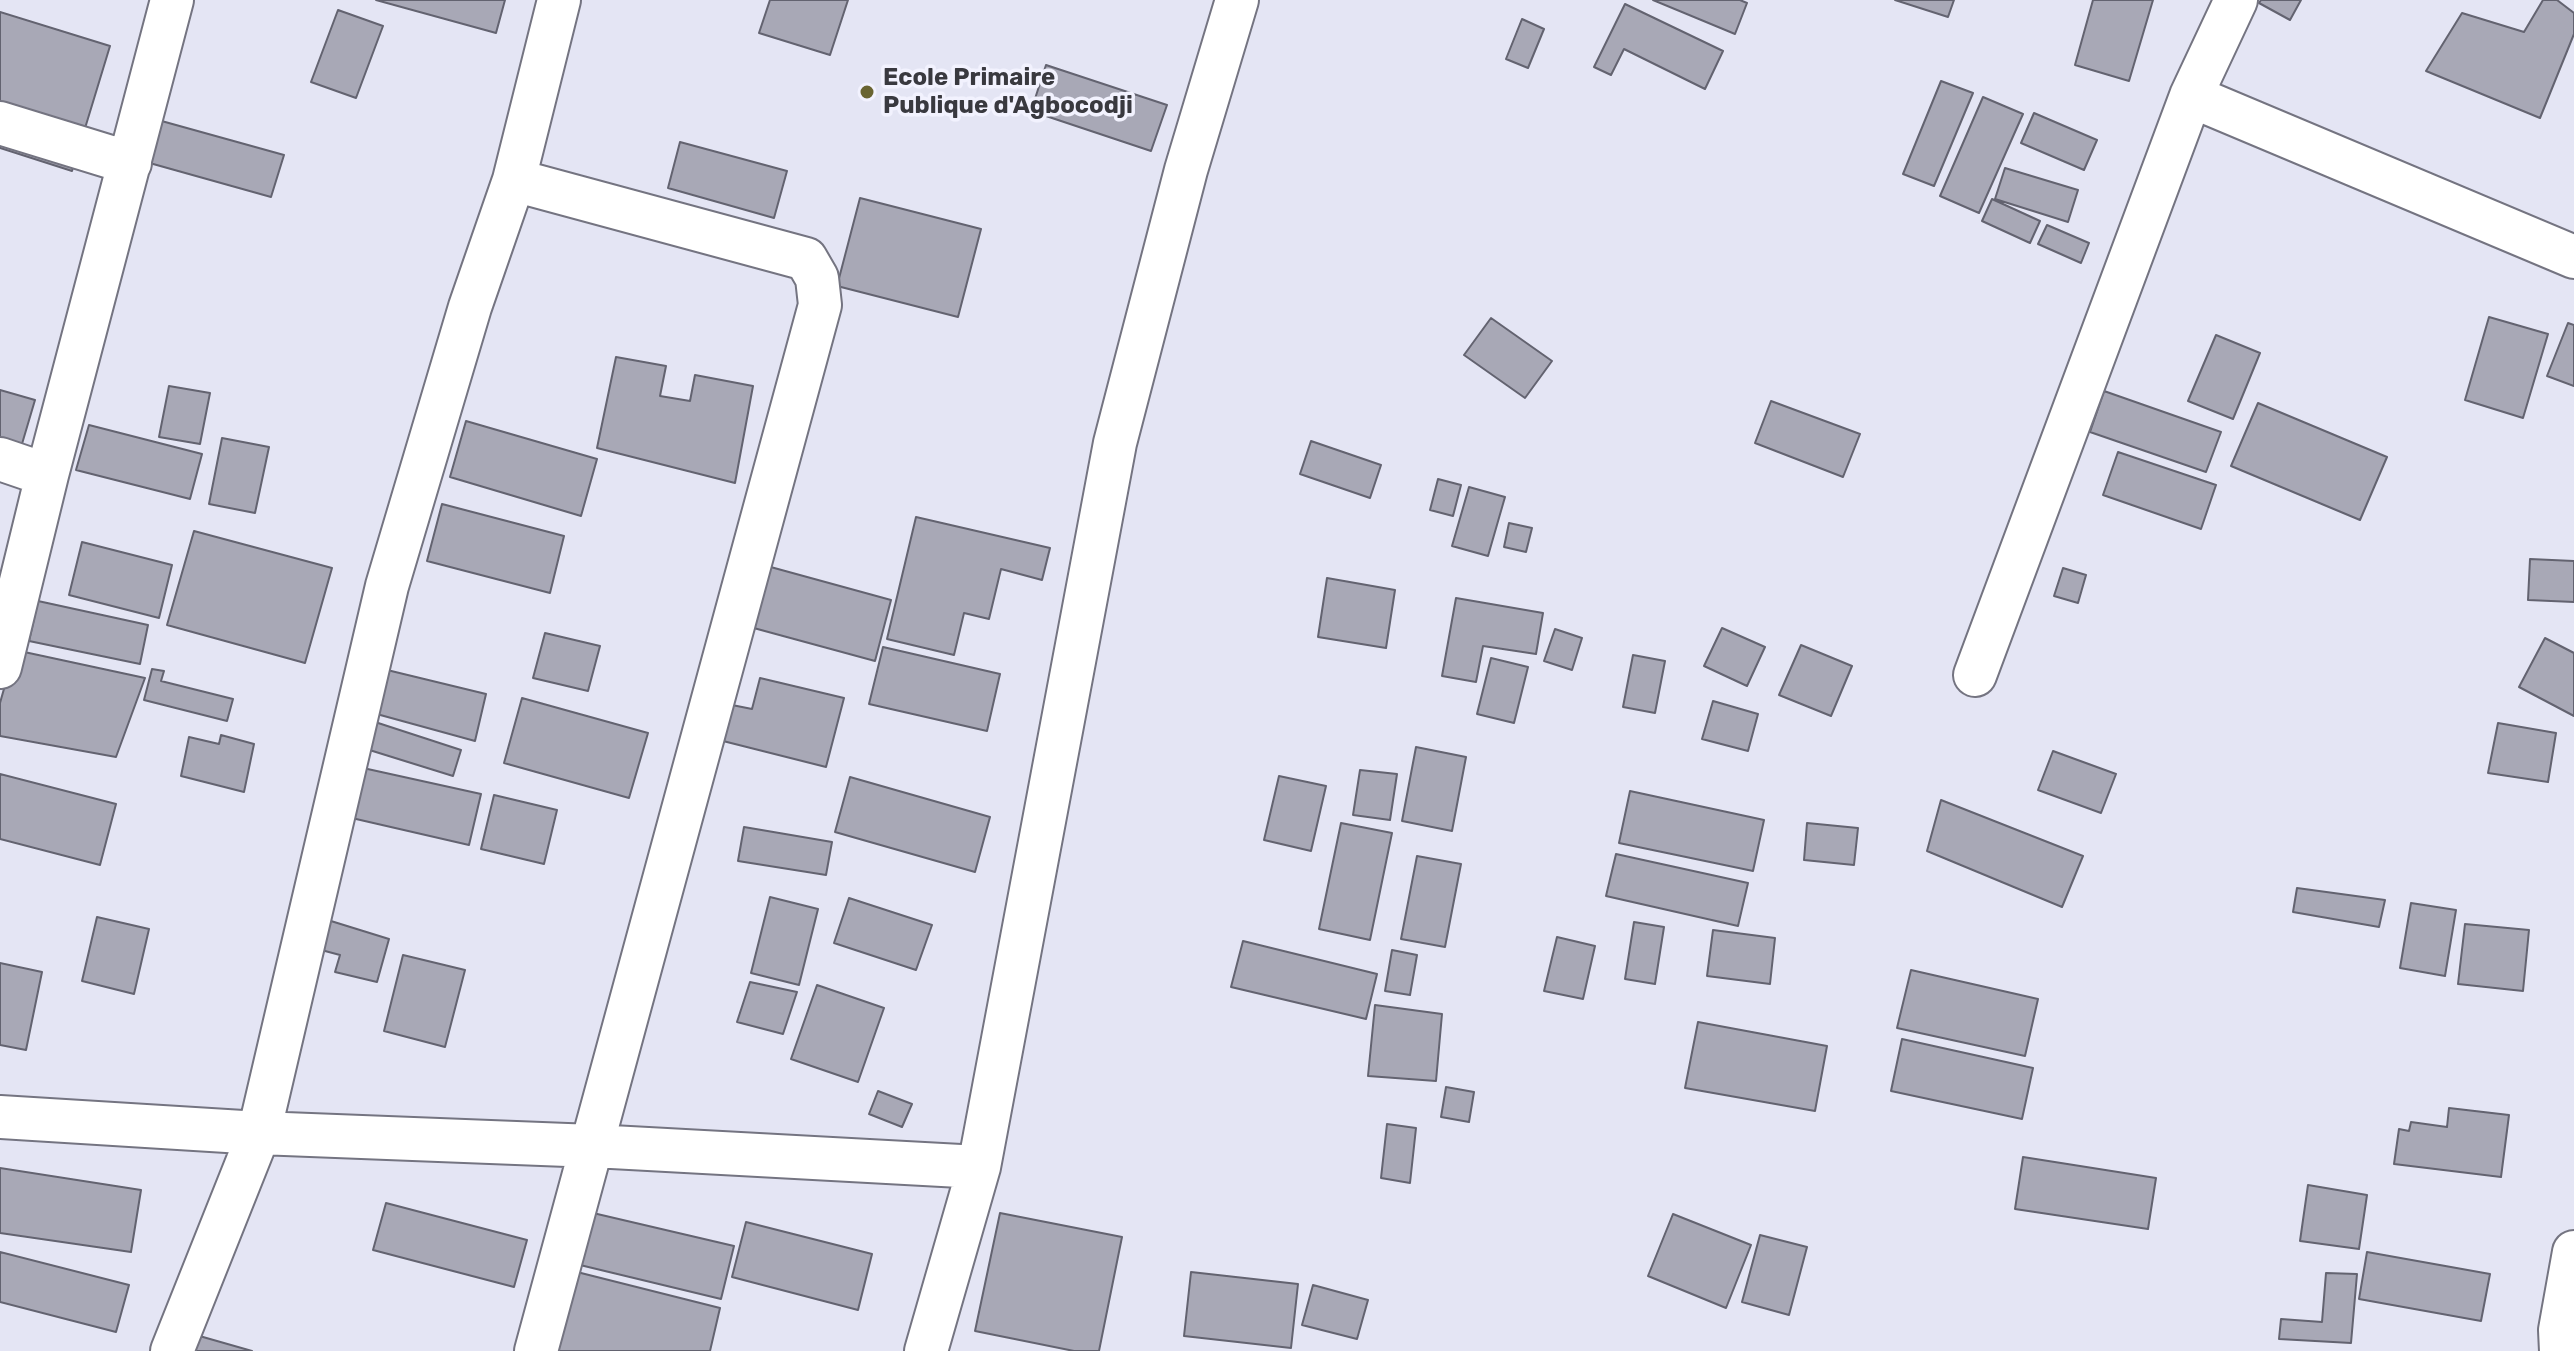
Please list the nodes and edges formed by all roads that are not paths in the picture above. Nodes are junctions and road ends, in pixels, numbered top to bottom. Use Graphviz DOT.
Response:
graph roads {
  1 [pos="172,0"];
  2 [pos="559,0"];
  3 [pos="1237,0"];
  4 [pos="2236,0"];
  5 [pos="2191,96"];
  6 [pos="0,123"];
  7 [pos="130,163"];
  8 [pos="514,180"];
  9 [pos="2574,257"];
  10 [pos="0,459"];
  11 [pos="47,475"];
  12 [pos="0,667"];
  13 [pos="1975,675"];
  14 [pos="0,1117"];
  15 [pos="259,1133"];
  16 [pos="593,1146"];
  17 [pos="979,1167"];
  18 [pos="2574,1252"];
  19 [pos="172,1351"];
  20 [pos="536,1351"];
  21 [pos="926,1351"];
  22 [pos="2561,1351"];
  1 -- 7 [label="street"];
  2 -- 8 [label="street"];
  3 -- 17 [label="street"];
  4 -- 5 [label="street"];
  5 -- 9 [label="street"];
  5 -- 13 [label="street"];
  6 -- 7 [label="street"];
  7 -- 11 [label="street"];
  8 -- 15 [label="street"];
  8 -- 16 [label="street"];
  10 -- 11 [label="street"];
  11 -- 12 [label="street"];
  14 -- 15 [label="street"];
  15 -- 16 [label="street"];
  15 -- 19 [label="street"];
  16 -- 17 [label="street"];
  16 -- 20 [label="street"];
  17 -- 21 [label="street"];
  18 -- 22 [label="street"];
}
